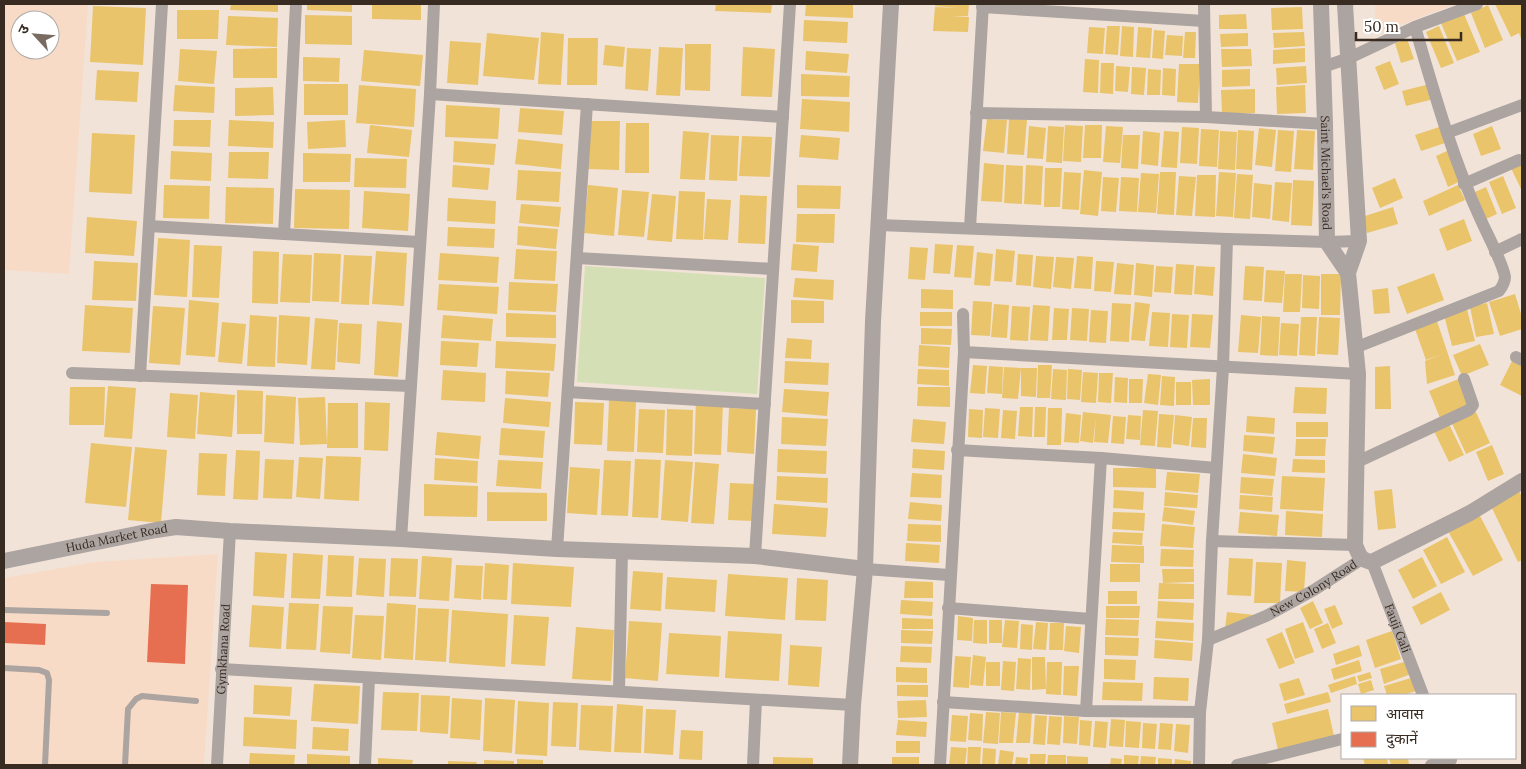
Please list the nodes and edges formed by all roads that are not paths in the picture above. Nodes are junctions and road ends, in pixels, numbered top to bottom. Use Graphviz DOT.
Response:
graph roads {
  1 [pos="162,4"];
  2 [pos="296,4"];
  3 [pos="434,4"];
  4 [pos="790,4"];
  5 [pos="891,4"];
  6 [pos="1204,4"];
  7 [pos="1321,4"];
  8 [pos="1344,4"];
  9 [pos="1477,4"];
  10 [pos="983,6"];
  11 [pos="1204,22"];
  12 [pos="1415,28"];
  13 [pos="1349,58"];
  14 [pos="1323,67"];
  15 [pos="430,94"];
  16 [pos="588,104"];
  17 [pos="1522,105"];
  18 [pos="976,113"];
  19 [pos="783,116"];
  20 [pos="1206,118"];
  21 [pos="1325,124"];
  22 [pos="1447,133"];
  23 [pos="1519,160"];
  24 [pos="1464,184"];
  25 [pos="879,225"];
  26 [pos="149,226"];
  27 [pos="970,228"];
  28 [pos="284,234"];
  29 [pos="1227,239"];
  30 [pos="1522,239"];
  31 [pos="1359,241"];
  32 [pos="419,242"];
  33 [pos="1327,242"];
  34 [pos="1495,252"];
  35 [pos="577,258"];
  36 [pos="774,269"];
  37 [pos="1348,274"];
  38 [pos="963,314"];
  39 [pos="1357,347"];
  40 [pos="964,352"];
  41 [pos="1222,367"];
  42 [pos="72,373"];
  43 [pos="1358,374"];
  44 [pos="140,376"];
  45 [pos="1464,379"];
  46 [pos="410,386"];
  47 [pos="568,392"];
  48 [pos="765,404"];
  49 [pos="958,450"];
  50 [pos="1101,458"];
  51 [pos="1357,462"];
  52 [pos="1216,468"];
  53 [pos="1522,481"];
  54 [pos="230,532"];
  55 [pos="401,538"];
  56 [pos="1212,541"];
  57 [pos="557,549"];
  58 [pos="622,551"];
  59 [pos="1363,555"];
  60 [pos="755,556"];
  61 [pos="4,561"];
  62 [pos="865,569"];
  63 [pos="950,575"];
  64 [pos="948,608"];
  65 [pos="4,610"];
  66 [pos="107,613"];
  67 [pos="1091,619"];
  68 [pos="1208,640"];
  69 [pos="4,668"];
  70 [pos="221,669"];
  71 [pos="368,678"];
  72 [pos="618,691"];
  73 [pos="1423,694"];
  74 [pos="756,700"];
  75 [pos="196,701"];
  76 [pos="943,702"];
  77 [pos="853,705"];
  78 [pos="1086,711"];
  79 [pos="1200,712"];
  80 [pos="1341,738"];
  81 [pos="1451,761"];
  82 [pos="45,765"];
  83 [pos="125,765"];
  84 [pos="217,765"];
  85 [pos="365,765"];
  86 [pos="753,765"];
  87 [pos="850,765"];
  88 [pos="940,765"];
  89 [pos="1199,765"];
  90 [pos="1237,765"];
  91 [pos="1431,765"];
  1 -- 26 [label="street"];
  2 -- 28 [label="street"];
  3 -- 15 [label="street"];
  4 -- 19 [label="street"];
  5 -- 25 [label="street"];
  6 -- 11 [label="street"];
  7 -- 14 [label="street, Saint Michael's Road"];
  8 -- 13 [label="street"];
  9 -- 12 [label="street"];
  10 -- 11 [label="street"];
  10 -- 18 [label="street"];
  11 -- 20 [label="street"];
  12 -- 13 [label="street"];
  12 -- 22 [label="street"];
  13 -- 14 [label="street"];
  13 -- 31 [label="street"];
  14 -- 21 [label="street, Saint Michael's Road"];
  15 -- 16 [label="street"];
  15 -- 32 [label="street"];
  16 -- 19 [label="street"];
  16 -- 35 [label="street"];
  17 -- 22 [label="street"];
  18 -- 20 [label="street"];
  18 -- 27 [label="street"];
  19 -- 36 [label="street"];
  20 -- 21 [label="street"];
  21 -- 33 [label="street, Saint Michael's Road"];
  22 -- 24 [label="street"];
  23 -- 24 [label="street"];
  24 -- 34 [label="street"];
  25 -- 27 [label="street"];
  25 -- 62 [label="street"];
  26 -- 28 [label="street"];
  26 -- 44 [label="street"];
  27 -- 29 [label="street"];
  28 -- 32 [label="street"];
  29 -- 33 [label="street"];
  29 -- 41 [label="street"];
  30 -- 34 [label="street"];
  31 -- 33 [label="street"];
  31 -- 37 [label="street"];
  32 -- 46 [label="street"];
  33 -- 37 [label="street, Saint Michael's Road"];
  34 -- 39 [label="street"];
  35 -- 36 [label="street"];
  35 -- 47 [label="street"];
  36 -- 48 [label="street"];
  37 -- 39 [label="street"];
  38 -- 40 [label="street"];
  39 -- 43 [label="street"];
  40 -- 41 [label="street"];
  40 -- 49 [label="street"];
  41 -- 43 [label="street"];
  41 -- 52 [label="street"];
  42 -- 44 [label="street"];
  43 -- 51 [label="street"];
  44 -- 46 [label="street"];
  45 -- 51 [label="street"];
  46 -- 55 [label="street"];
  47 -- 48 [label="street"];
  47 -- 57 [label="street"];
  48 -- 60 [label="street"];
  49 -- 50 [label="street"];
  49 -- 63 [label="street"];
  50 -- 52 [label="street"];
  50 -- 67 [label="street"];
  51 -- 59 [label="street"];
  52 -- 56 [label="street"];
  53 -- 59 [label="street, New Colony Road"];
  54 -- 55 [label="street, Huda Market Road"];
  54 -- 61 [label="street, Huda Market Road"];
  54 -- 70 [label="street, Gymkhana Road"];
  55 -- 57 [label="street, Huda Market Road"];
  56 -- 59 [label="street"];
  56 -- 68 [label="street"];
  57 -- 58 [label="street, Huda Market Road"];
  58 -- 60 [label="street, Huda Market Road"];
  58 -- 72 [label="street"];
  59 -- 68 [label="street, New Colony Road"];
  59 -- 73 [label="street, Fauji Gali"];
  60 -- 62 [label="street, Huda Market Road"];
  62 -- 63 [label="street"];
  62 -- 77 [label="street"];
  63 -- 64 [label="street"];
  64 -- 67 [label="street"];
  64 -- 76 [label="street"];
  65 -- 66 [label="lane"];
  67 -- 78 [label="street"];
  68 -- 79 [label="street"];
  69 -- 82 [label="lane"];
  70 -- 71 [label="street"];
  70 -- 84 [label="street, Gymkhana Road"];
  71 -- 72 [label="street"];
  71 -- 85 [label="street"];
  72 -- 74 [label="street"];
  74 -- 77 [label="street"];
  74 -- 86 [label="street"];
  75 -- 83 [label="lane"];
  76 -- 78 [label="street"];
  76 -- 88 [label="street"];
  77 -- 87 [label="street"];
  78 -- 79 [label="street"];
  79 -- 89 [label="street"];
  80 -- 90 [label="street"];
  81 -- 91 [label="street"];
}
